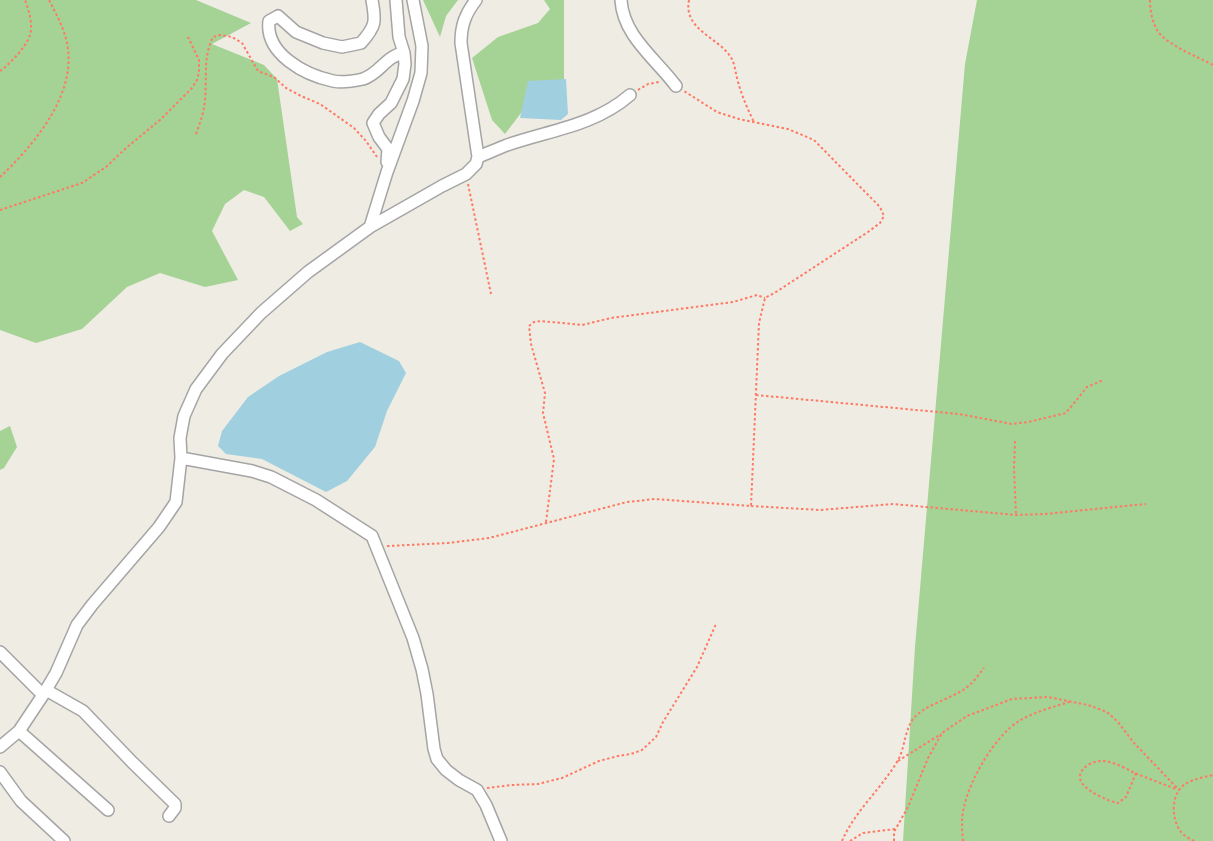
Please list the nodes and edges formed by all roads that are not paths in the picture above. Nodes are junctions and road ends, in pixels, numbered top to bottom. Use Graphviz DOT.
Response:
graph roads {
  1 [pos="372,0"];
  2 [pos="396,0"];
  3 [pos="413,0"];
  4 [pos="476,0"];
  5 [pos="621,0"];
  6 [pos="404,53"];
  7 [pos="676,86"];
  8 [pos="630,95"];
  9 [pos="478,157"];
  10 [pos="386,172"];
  11 [pos="370,227"];
  12 [pos="182,458"];
  13 [pos="0,652"];
  14 [pos="45,692"];
  15 [pos="19,731"];
  16 [pos="0,747"];
  17 [pos="0,772"];
  18 [pos="108,810"];
  19 [pos="169,816"];
  20 [pos="64,841"];
  21 [pos="501,841"];
  1 -- 6 [label="street"];
  2 -- 6 [label="street"];
  3 -- 10 [label="street"];
  4 -- 9 [label="street"];
  5 -- 7 [label="street"];
  6 -- 10 [label="street"];
  8 -- 9 [label="street"];
  9 -- 11 [label="street"];
  10 -- 11 [label="street"];
  11 -- 12 [label="street"];
  12 -- 14 [label="street"];
  12 -- 21 [label="street"];
  13 -- 14 [label="street"];
  14 -- 15 [label="street"];
  14 -- 19 [label="street"];
  15 -- 16 [label="street"];
  15 -- 18 [label="street"];
  17 -- 20 [label="street"];
}
